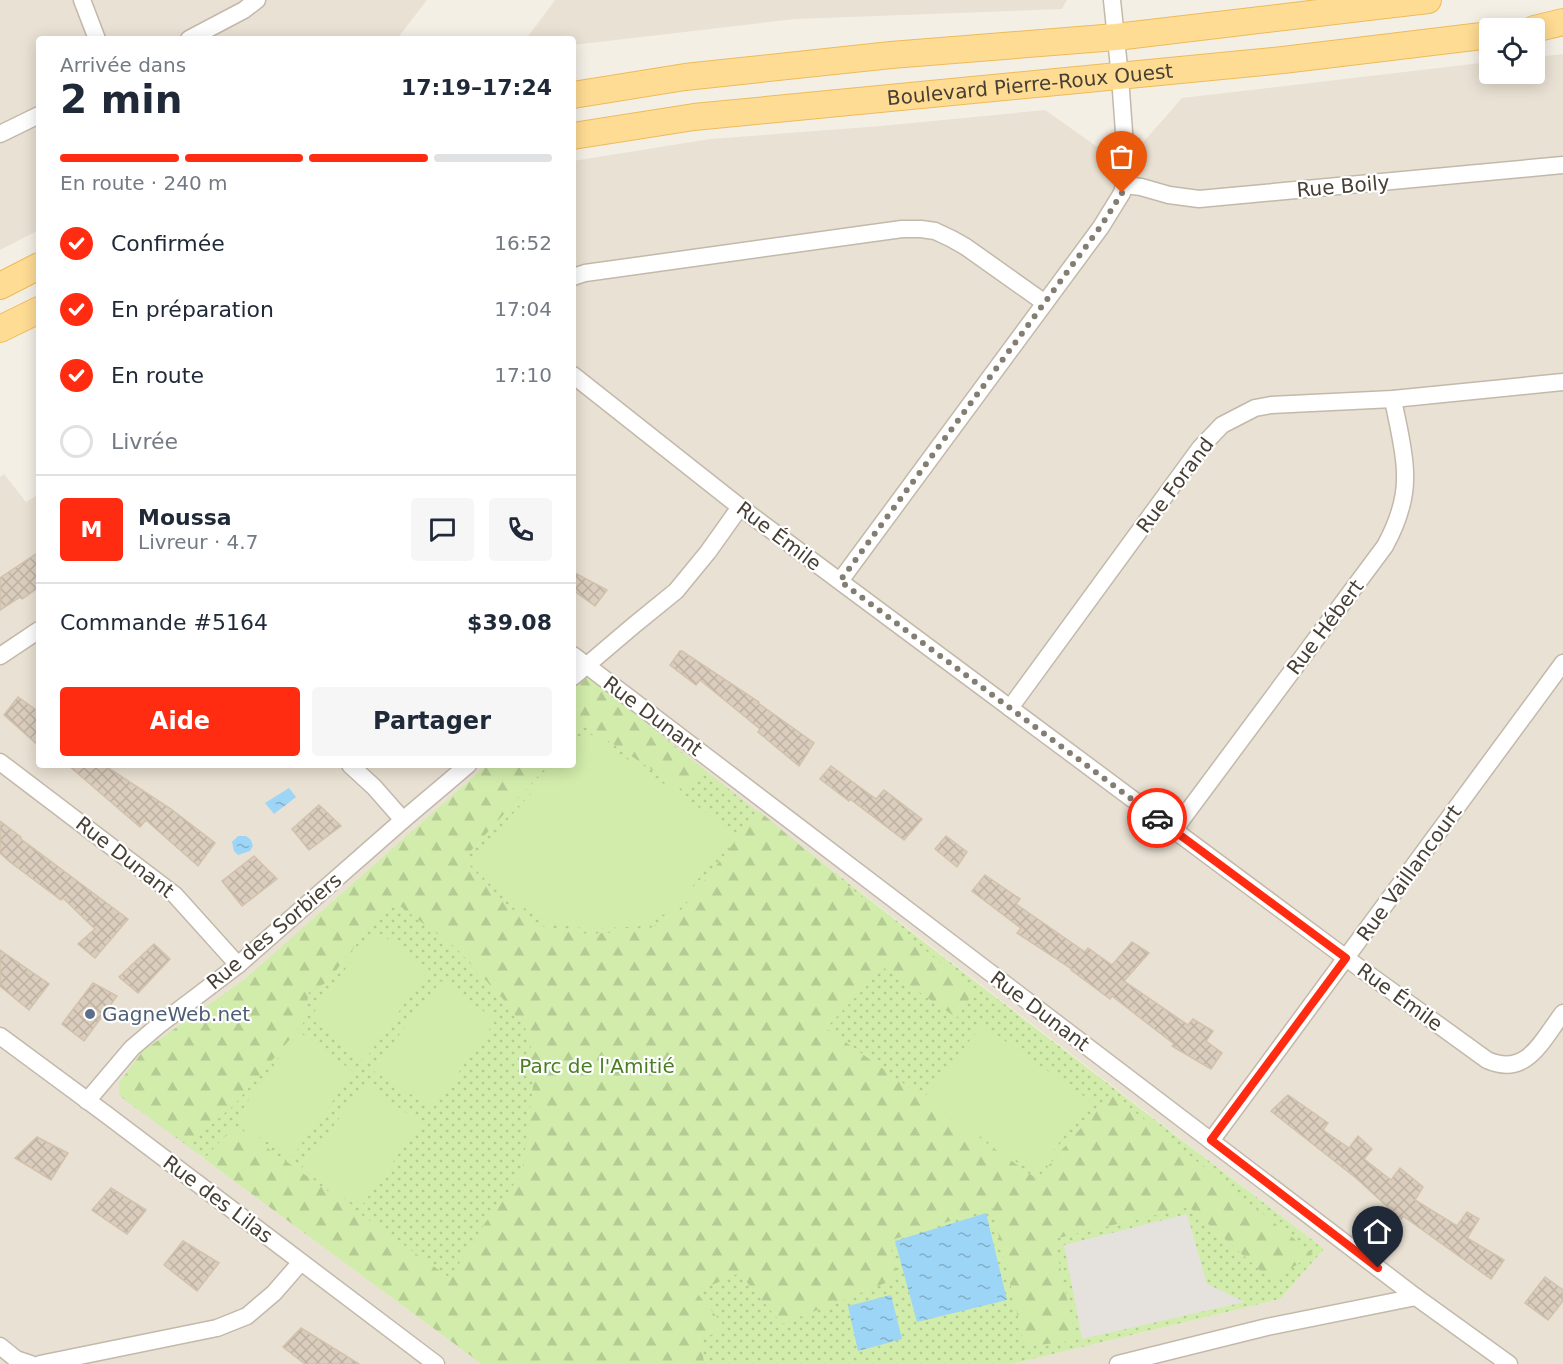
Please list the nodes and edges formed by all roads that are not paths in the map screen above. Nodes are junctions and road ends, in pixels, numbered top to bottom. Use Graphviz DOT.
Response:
graph roads {
  1 [pos="82,0"];
  2 [pos="256,0"];
  3 [pos="1112,0"];
  4 [pos="1428,0"];
  5 [pos="1563,22"];
  6 [pos="1545,26"];
  7 [pos="96,36"];
  8 [pos="195,36"];
  9 [pos="1479,36"];
  10 [pos="1116,37"];
  11 [pos="1120,77"];
  12 [pos="576,95"];
  13 [pos="36,116"];
  14 [pos="0,134"];
  15 [pos="576,136"];
  16 [pos="1563,165"];
  17 [pos="1125,185"];
  18 [pos="36,268"];
  19 [pos="576,276"];
  20 [pos="0,286"];
  21 [pos="1045,303"];
  22 [pos="36,311"];
  23 [pos="0,329"];
  24 [pos="576,377"];
  25 [pos="1563,382"];
  26 [pos="1393,399"];
  27 [pos="740,507"];
  28 [pos="840,581"];
  29 [pos="36,632"];
  30 [pos="0,656"];
  31 [pos="576,657"];
  32 [pos="1563,663"];
  33 [pos="587,666"];
  34 [pos="576,675"];
  35 [pos="1010,708"];
  36 [pos="0,762"];
  37 [pos="353,768"];
  38 [pos="464,768"];
  39 [pos="403,820"];
  40 [pos="1174,830"];
  41 [pos="1346,958"];
  42 [pos="238,965"];
  43 [pos="1563,1013"];
  44 [pos="0,1036"];
  45 [pos="87,1101"];
  46 [pos="1211,1140"];
  47 [pos="301,1262"];
  48 [pos="1416,1296"];
  49 [pos="0,1346"];
  50 [pos="31,1364"];
  51 [pos="40,1364"];
  52 [pos="435,1364"];
  53 [pos="1118,1364"];
  54 [pos="1509,1364"];
  1 -- 7 [label="street"];
  2 -- 8 [label="street"];
  3 -- 10 [label="street"];
  4 -- 10 [label="main road, Boulevard Pierre-Roux Ouest"];
  5 -- 6 [label="main road"];
  9 -- 11 [label="main road, Boulevard Pierre-Roux Ouest"];
  10 -- 11 [label="street"];
  10 -- 12 [label="main road, Boulevard Pierre-Roux Ouest"];
  11 -- 15 [label="main road, Boulevard Pierre-Roux Ouest"];
  11 -- 17 [label="street"];
  13 -- 14 [label="street"];
  16 -- 17 [label="street, Rue Boily"];
  17 -- 21 [label="street"];
  18 -- 20 [label="main road"];
  19 -- 21 [label="street"];
  21 -- 28 [label="street"];
  22 -- 23 [label="main road"];
  24 -- 27 [label="street, Rue Émile"];
  25 -- 26 [label="street, Rue Forand"];
  26 -- 35 [label="street, Rue Forand"];
  26 -- 40 [label="street, Rue Hébert"];
  27 -- 28 [label="street, Rue Émile"];
  27 -- 33 [label="street"];
  28 -- 35 [label="street, Rue Émile"];
  29 -- 30 [label="street"];
  31 -- 33 [label="street, Rue Dunant"];
  32 -- 41 [label="street, Rue Vaillancourt"];
  33 -- 34 [label="street"];
  33 -- 46 [label="street, Rue Dunant"];
  35 -- 40 [label="street, Rue Émile"];
  36 -- 42 [label="street, Rue Dunant"];
  37 -- 39 [label="street"];
  38 -- 39 [label="street, Rue des Sorbiers"];
  39 -- 42 [label="street, Rue des Sorbiers"];
  40 -- 41 [label="street, Rue Émile"];
  41 -- 43 [label="street, Rue Émile"];
  41 -- 46 [label="street, Rue Vaillancourt"];
  42 -- 45 [label="street, Rue des Sorbiers"];
  44 -- 45 [label="street, Rue des Lilas"];
  45 -- 47 [label="street, Rue des Lilas"];
  46 -- 48 [label="street, Rue Dunant"];
  47 -- 51 [label="street"];
  47 -- 52 [label="street, Rue des Lilas"];
  48 -- 53 [label="street"];
  48 -- 54 [label="street, Rue Dunant"];
  49 -- 50 [label="street"];
}
